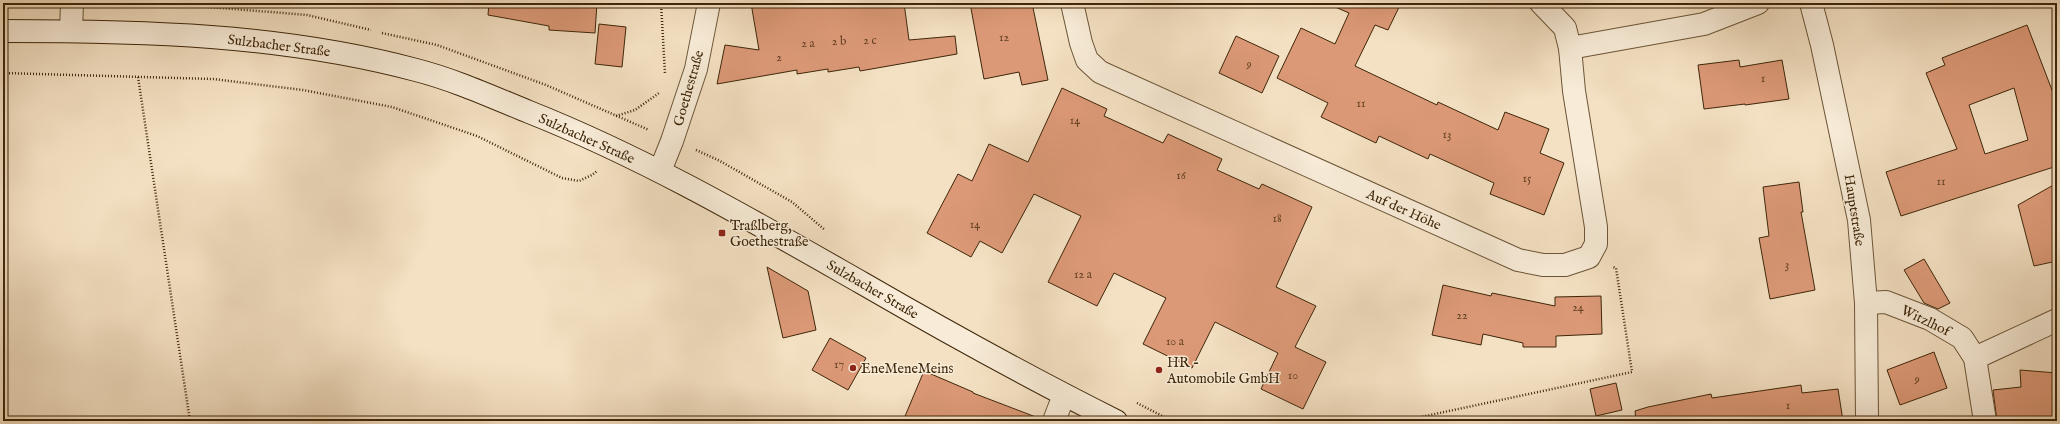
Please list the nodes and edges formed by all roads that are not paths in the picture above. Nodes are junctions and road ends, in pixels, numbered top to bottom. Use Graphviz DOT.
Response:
graph roads {
  1 [pos="72,3"];
  2 [pos="709,3"];
  3 [pos="1072,3"];
  4 [pos="1541,3"];
  5 [pos="1811,3"];
  6 [pos="1754,4"];
  7 [pos="3,30"];
  8 [pos="71,31"];
  9 [pos="1570,48"];
  10 [pos="660,171"];
  11 [pos="1866,303"];
  12 [pos="2057,320"];
  13 [pos="1974,358"];
  14 [pos="1064,395"];
  15 [pos="1054,421"];
  16 [pos="1116,421"];
  17 [pos="1867,421"];
  18 [pos="1985,421"];
  1 -- 8 [label="street"];
  2 -- 10 [label="street, Goethestraße"];
  3 -- 9 [label="street, Auf der Höhe"];
  4 -- 9 [label="street"];
  5 -- 11 [label="street, Hauptstraße"];
  6 -- 9 [label="street"];
  7 -- 8 [label="street, Sulzbacher Straße"];
  8 -- 10 [label="street, Sulzbacher Straße"];
  10 -- 14 [label="street, Sulzbacher Straße"];
  11 -- 13 [label="street, Witzlhof"];
  11 -- 17 [label="street, Hauptstraße"];
  12 -- 13 [label="street"];
  13 -- 18 [label="street, Witzlhof"];
  14 -- 15 [label="street"];
  14 -- 16 [label="street, Sulzbacher Straße"];
}
